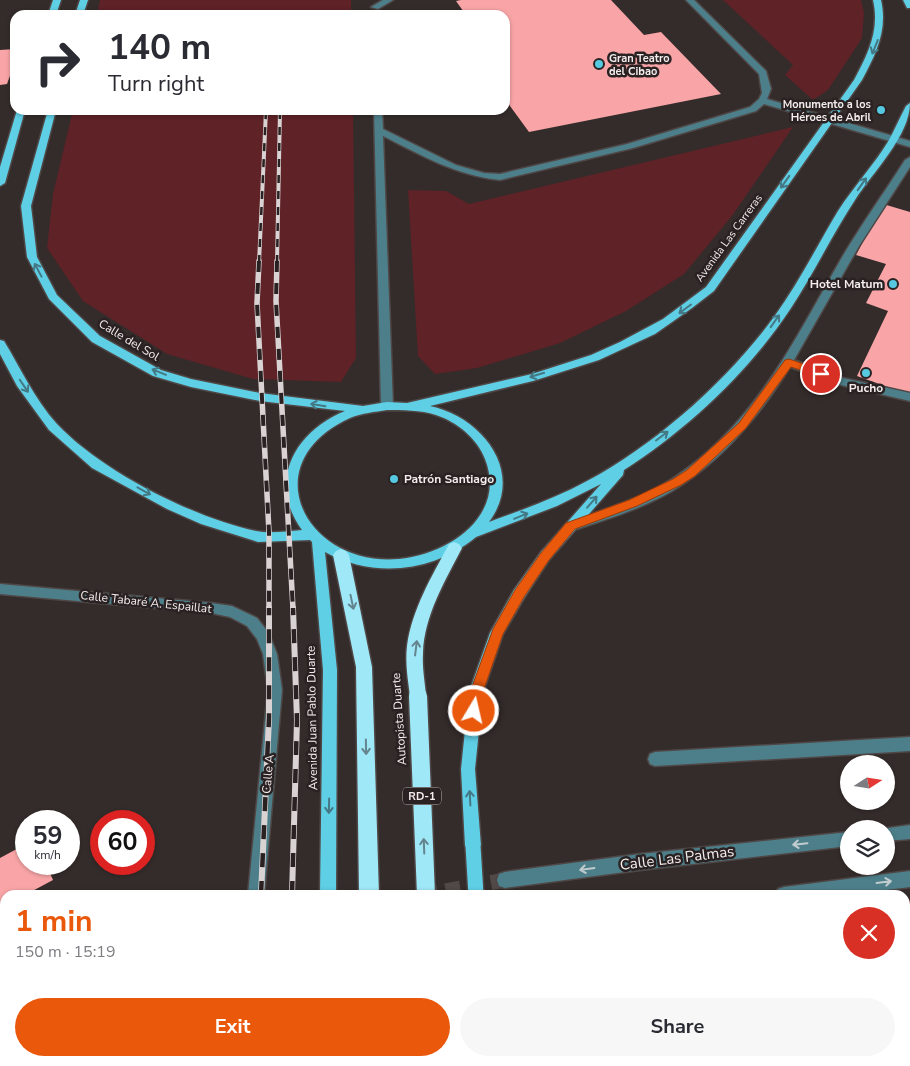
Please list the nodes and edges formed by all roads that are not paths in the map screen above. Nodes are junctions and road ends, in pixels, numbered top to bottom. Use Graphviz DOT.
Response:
graph roads {
  1 [pos="389,0"];
  2 [pos="690,0"];
  3 [pos="877,0"];
  4 [pos="907,0"];
  5 [pos="910,6"];
  6 [pos="375,7"];
  7 [pos="764,101"];
  8 [pos="910,106"];
  9 [pos="20,115"];
  10 [pos="51,115"];
  11 [pos="378,115"];
  12 [pos="829,121"];
  13 [pos="378,130"];
  14 [pos="893,138"];
  15 [pos="910,144"];
  16 [pos="910,160"];
  17 [pos="0,183"];
  18 [pos="0,344"];
  19 [pos="789,362"];
  20 [pos="910,396"];
  21 [pos="388,406"];
  22 [pos="409,406"];
  23 [pos="366,409"];
  24 [pos="625,464"];
  25 [pos="570,526"];
  26 [pos="475,532"];
  27 [pos="315,538"];
  28 [pos="454,548"];
  29 [pos="341,555"];
  30 [pos="0,589"];
  31 [pos="270,654"];
  32 [pos="910,744"];
  33 [pos="655,759"];
  34 [pos="910,832"];
  35 [pos="895,833"];
  36 [pos="840,840"];
  37 [pos="910,879"];
  38 [pos="505,880"];
  39 [pos="256,890"];
  40 [pos="328,890"];
  41 [pos="369,890"];
  42 [pos="426,890"];
  43 [pos="476,890"];
  44 [pos="823,890"];
  1 -- 6 [label="street"];
  2 -- 7 [label="street"];
  3 -- 12 [label="main road, Avenida Las Carreras, one-way"];
  4 -- 5 [label="main road"];
  7 -- 12 [label="street"];
  7 -- 13 [label="street"];
  8 -- 14 [label="main road"];
  9 -- 17 [label="main road"];
  23 -- 10 [label="main road, Calle del Sol, one-way"];
  11 -- 13 [label="street"];
  12 -- 14 [label="street"];
  12 -- 22 [label="main road, Avenida Las Carreras, one-way"];
  13 -- 21 [label="street"];
  14 -- 15 [label="street"];
  24 -- 14 [label="main road, one-way"];
  16 -- 19 [label="street"];
  18 -- 27 [label="main road, one-way"];
  19 -- 20 [label="street"];
  19 -- 25 [label="street"];
  21 -- 22 [label="main road"];
  21 -- 23 [label="main road"];
  22 -- 26 [label="main road"];
  23 -- 27 [label="main road"];
  25 -- 24 [label="main road, one-way"];
  26 -- 24 [label="main road, one-way"];
  43 -- 25 [label="main road, one-way, bridge"];
  26 -- 28 [label="main road"];
  27 -- 29 [label="main road"];
  27 -- 40 [label="main road, Avenida Juan Pablo Duarte, one-way"];
  28 -- 29 [label="main road"];
  42 -- 28 [label="highway, Autopista Duarte / RD-1, one-way, bridge"];
  29 -- 41 [label="highway, one-way"];
  30 -- 31 [label="street, Calle Tabaré A. Espaillat"];
  31 -- 39 [label="street, Calle A"];
  32 -- 33 [label="street"];
  34 -- 35 [label="street"];
  36 -- 38 [label="street, Calle Las Palmas, one-way"];
  44 -- 37 [label="street, one-way"];
}
